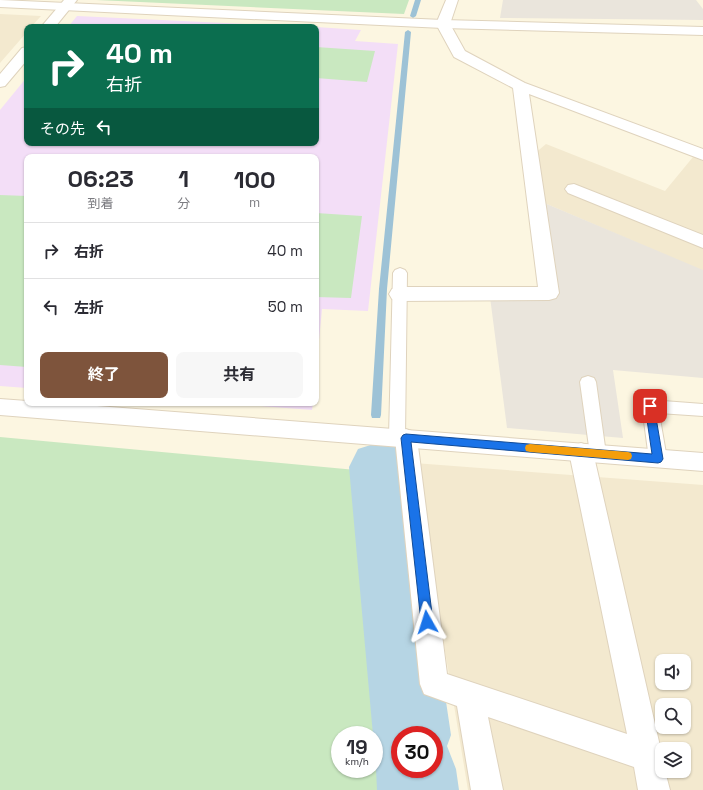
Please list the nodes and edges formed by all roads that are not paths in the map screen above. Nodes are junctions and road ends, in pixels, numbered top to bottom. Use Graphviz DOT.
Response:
graph roads {
  1 [pos="452,0"];
  2 [pos="0,3"];
  3 [pos="69,3"];
  4 [pos="51,24"];
  5 [pos="443,24"];
  6 [pos="703,31"];
  7 [pos="24,55"];
  8 [pos="0,83"];
  9 [pos="520,86"];
  10 [pos="703,155"];
  11 [pos="574,189"];
  12 [pos="703,242"];
  13 [pos="400,273"];
  14 [pos="399,294"];
  15 [pos="588,382"];
  16 [pos="0,407"];
  17 [pos="703,410"];
  18 [pos="401,437"];
  19 [pos="590,453"];
  20 [pos="658,459"];
  21 [pos="703,462"];
  22 [pos="470,696"];
  23 [pos="647,756"];
  24 [pos="487,790"];
  25 [pos="654,790"];
  1 -- 5 [label="street"];
  2 -- 3 [label="street"];
  3 -- 4 [label="street"];
  3 -- 5 [label="street"];
  5 -- 6 [label="street"];
  5 -- 9 [label="street"];
  7 -- 8 [label="street"];
  9 -- 10 [label="street"];
  9 -- 14 [label="street"];
  11 -- 12 [label="street"];
  13 -- 14 [label="lane"];
  14 -- 18 [label="lane"];
  15 -- 19 [label="lane"];
  16 -- 18 [label="street"];
  17 -- 20 [label="lane"];
  18 -- 19 [label="street"];
  18 -- 22 [label="street"];
  19 -- 20 [label="street"];
  19 -- 23 [label="street"];
  20 -- 21 [label="street"];
  22 -- 23 [label="street"];
  22 -- 24 [label="street"];
  23 -- 25 [label="street"];
}
